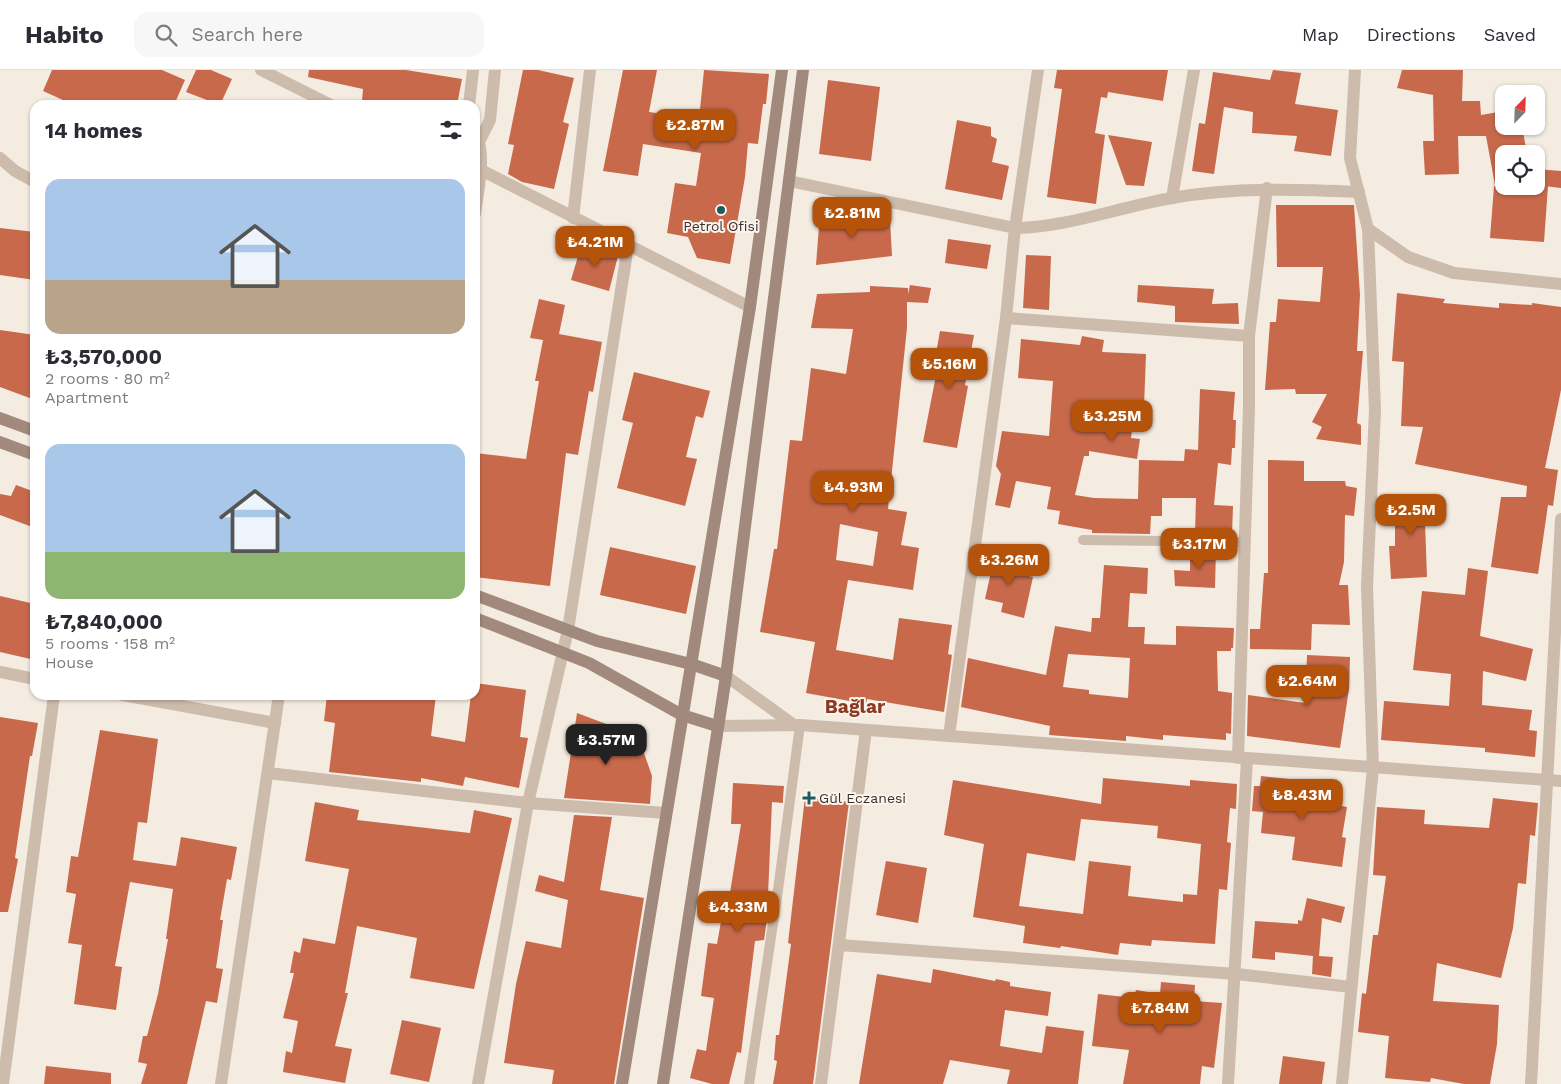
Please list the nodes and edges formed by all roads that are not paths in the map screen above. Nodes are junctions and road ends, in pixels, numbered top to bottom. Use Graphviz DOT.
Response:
graph roads {
  1 [pos="261,70"];
  2 [pos="473,70"];
  3 [pos="495,70"];
  4 [pos="590,70"];
  5 [pos="782,70"];
  6 [pos="803,70"];
  7 [pos="1038,70"];
  8 [pos="1194,70"];
  9 [pos="1355,70"];
  10 [pos="317,100"];
  11 [pos="470,100"];
  12 [pos="480,133"];
  13 [pos="0,158"];
  14 [pos="480,169"];
  15 [pos="30,179"];
  16 [pos="789,180"];
  17 [pos="1267,188"];
  18 [pos="1359,192"];
  19 [pos="1172,198"];
  20 [pos="573,218"];
  21 [pos="1015,228"];
  22 [pos="1368,229"];
  23 [pos="628,246"];
  24 [pos="1561,284"];
  25 [pos="750,307"];
  26 [pos="1006,318"];
  27 [pos="1249,336"];
  28 [pos="0,418"];
  29 [pos="30,429"];
  30 [pos="0,442"];
  31 [pos="30,452"];
  32 [pos="1561,519"];
  33 [pos="1083,540"];
  34 [pos="1244,542"];
  35 [pos="480,597"];
  36 [pos="480,620"];
  37 [pos="568,630"];
  38 [pos="562,652"];
  39 [pos="691,664"];
  40 [pos="0,672"];
  41 [pos="726,676"];
  42 [pos="30,678"];
  43 [pos="53,700"];
  44 [pos="150,700"];
  45 [pos="278,700"];
  46 [pos="682,715"];
  47 [pos="275,723"];
  48 [pos="797,725"];
  49 [pos="717,726"];
  50 [pos="866,730"];
  51 [pos="949,736"];
  52 [pos="1242,758"];
  53 [pos="1373,768"];
  54 [pos="268,773"];
  55 [pos="1546,780"];
  56 [pos="1561,781"];
  57 [pos="528,803"];
  58 [pos="666,813"];
  59 [pos="839,945"];
  60 [pos="1236,974"];
  61 [pos="1351,987"];
  62 [pos="3,1084"];
  63 [pos="222,1084"];
  64 [pos="478,1084"];
  65 [pos="622,1084"];
  66 [pos="663,1084"];
  67 [pos="748,1084"];
  68 [pos="821,1084"];
  69 [pos="1228,1084"];
  70 [pos="1342,1084"];
  71 [pos="1531,1084"];
  1 -- 10 [label="street"];
  2 -- 11 [label="street"];
  3 -- 12 [label="street"];
  4 -- 20 [label="street"];
  5 -- 25 [label="main road"];
  6 -- 16 [label="main road"];
  7 -- 21 [label="street"];
  8 -- 19 [label="street"];
  9 -- 18 [label="street"];
  13 -- 15 [label="street"];
  14 -- 20 [label="street"];
  16 -- 21 [label="street"];
  16 -- 41 [label="main road"];
  17 -- 18 [label="street"];
  17 -- 19 [label="street"];
  17 -- 27 [label="street"];
  18 -- 22 [label="street"];
  19 -- 21 [label="street"];
  20 -- 23 [label="street"];
  21 -- 26 [label="street"];
  22 -- 24 [label="street"];
  22 -- 53 [label="street"];
  23 -- 25 [label="street"];
  23 -- 37 [label="street"];
  25 -- 39 [label="main road"];
  26 -- 27 [label="street"];
  26 -- 51 [label="street"];
  27 -- 34 [label="street"];
  28 -- 29 [label="main road"];
  30 -- 31 [label="main road"];
  32 -- 55 [label="street"];
  33 -- 34 [label="lane"];
  34 -- 52 [label="street"];
  35 -- 37 [label="main road"];
  36 -- 38 [label="main road"];
  37 -- 38 [label="street"];
  37 -- 39 [label="main road"];
  38 -- 46 [label="main road"];
  38 -- 57 [label="street"];
  39 -- 41 [label="main road"];
  39 -- 46 [label="main road"];
  40 -- 42 [label="street"];
  41 -- 48 [label="street"];
  41 -- 49 [label="main road"];
  43 -- 62 [label="street"];
  44 -- 47 [label="street"];
  45 -- 47 [label="street"];
  46 -- 49 [label="main road"];
  46 -- 58 [label="main road"];
  47 -- 54 [label="street"];
  48 -- 49 [label="street"];
  48 -- 50 [label="street"];
  48 -- 67 [label="lane"];
  49 -- 66 [label="main road"];
  50 -- 51 [label="street"];
  50 -- 59 [label="street"];
  51 -- 52 [label="street"];
  52 -- 53 [label="street"];
  52 -- 60 [label="street"];
  53 -- 55 [label="street"];
  53 -- 61 [label="street"];
  54 -- 57 [label="street"];
  54 -- 63 [label="street"];
  55 -- 56 [label="street"];
  55 -- 71 [label="street"];
  57 -- 58 [label="street"];
  57 -- 64 [label="street"];
  58 -- 65 [label="main road"];
  59 -- 60 [label="street"];
  59 -- 68 [label="street"];
  60 -- 61 [label="street"];
  60 -- 69 [label="street"];
  61 -- 70 [label="street"];
}
